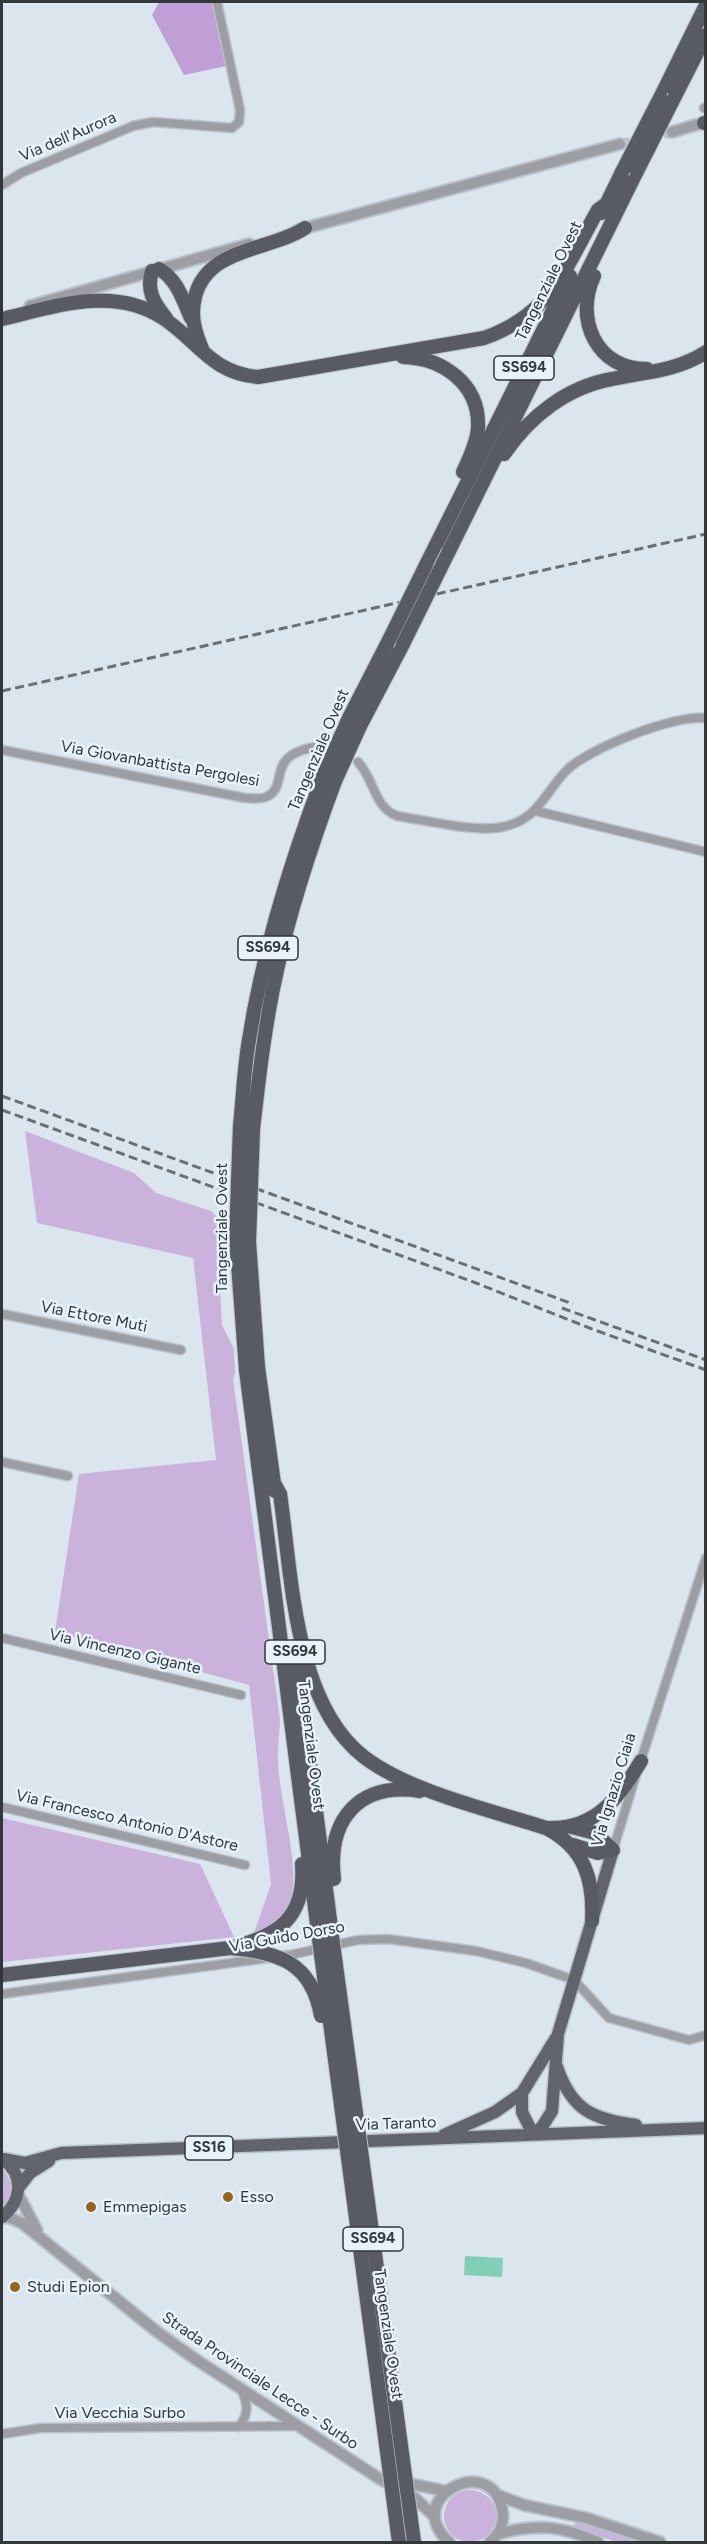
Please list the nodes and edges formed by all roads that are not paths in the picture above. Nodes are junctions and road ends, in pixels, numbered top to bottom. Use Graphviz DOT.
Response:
graph roads {
  1 [pos="217,2"];
  2 [pos="705,5"];
  3 [pos="705,35"];
  4 [pos="705,123"];
  5 [pos="672,132"];
  6 [pos="620,144"];
  7 [pos="637,171"];
  8 [pos="2,185"];
  9 [pos="606,204"];
  10 [pos="305,228"];
  11 [pos="155,270"];
  12 [pos="2,314"];
  13 [pos="2,319"];
  14 [pos="193,323"];
  15 [pos="175,327"];
  16 [pos="705,352"];
  17 [pos="205,356"];
  18 [pos="386,357"];
  19 [pos="670,369"];
  20 [pos="459,530"];
  21 [pos="434,550"];
  22 [pos="705,718"];
  23 [pos="354,723"];
  24 [pos="321,746"];
  25 [pos="2,750"];
  26 [pos="358,762"];
  27 [pos="536,811"];
  28 [pos="705,852"];
  29 [pos="2,1314"];
  30 [pos="182,1350"];
  31 [pos="252,1368"];
  32 [pos="2,1462"];
  33 [pos="68,1476"];
  34 [pos="274,1483"];
  35 [pos="705,1557"];
  36 [pos="2,1638"];
  37 [pos="241,1695"];
  38 [pos="294,1746"];
  39 [pos="641,1761"];
  40 [pos="440,1794"];
  41 [pos="2,1807"];
  42 [pos="572,1827"];
  43 [pos="546,1828"];
  44 [pos="569,1843"];
  45 [pos="613,1850"];
  46 [pos="245,1865"];
  47 [pos="592,1921"];
  48 [pos="331,1937"];
  49 [pos="230,1948"];
  50 [pos="2,1975"];
  51 [pos="574,1980"];
  52 [pos="2,1994"];
  53 [pos="558,2034"];
  54 [pos="705,2035"];
  55 [pos="556,2063"];
  56 [pos="522,2092"];
  57 [pos="344,2126"];
  58 [pos="705,2128"];
  59 [pos="657,2130"];
  60 [pos="533,2134"];
  61 [pos="435,2139"];
  62 [pos="88,2152"];
  63 [pos="2,2159"];
  64 [pos="18,2191"];
  65 [pos="2,2217"];
  66 [pos="44,2240"];
  67 [pos="242,2391"];
  68 [pos="297,2426"];
  69 [pos="239,2427"];
  70 [pos="2,2434"];
  71 [pos="377,2477"];
  72 [pos="446,2491"];
  73 [pos="497,2495"];
  74 [pos="435,2517"];
  75 [pos="498,2534"];
  76 [pos="399,2542"];
  77 [pos="414,2542"];
  78 [pos="449,2542"];
  79 [pos="490,2542"];
  80 [pos="598,2542"];
  81 [pos="660,2542"];
  1 -- 8 [label="street, Via dell'Aurora"];
  2 -- 9 [label="highway, Tangenziale Ovest / SS694, bridge"];
  3 -- 7 [label="highway, Tangenziale Ovest / SS694, bridge"];
  4 -- 5 [label="street"];
  6 -- 10 [label="street"];
  7 -- 19 [label="highway"];
  7 -- 20 [label="highway, Tangenziale Ovest / SS694"];
  9 -- 18 [label="highway"];
  9 -- 21 [label="highway, Tangenziale Ovest / SS694"];
  10 -- 11 [label="street"];
  10 -- 14 [label="highway"];
  11 -- 12 [label="street"];
  11 -- 14 [label="highway"];
  11 -- 15 [label="highway"];
  13 -- 15 [label="highway"];
  14 -- 17 [label="highway"];
  15 -- 17 [label="highway"];
  16 -- 19 [label="highway"];
  17 -- 18 [label="highway"];
  18 -- 21 [label="highway"];
  19 -- 20 [label="highway"];
  20 -- 23 [label="highway, Tangenziale Ovest / SS694, bridge"];
  21 -- 23 [label="highway, Tangenziale Ovest / SS694, bridge"];
  22 -- 27 [label="street"];
  23 -- 31 [label="highway, Tangenziale Ovest / SS694, bridge"];
  24 -- 25 [label="street, Via Giovanbattista Pergolesi"];
  26 -- 27 [label="street"];
  27 -- 28 [label="street"];
  29 -- 30 [label="street, Via Ettore Muti"];
  31 -- 34 [label="highway, Tangenziale Ovest / SS694"];
  31 -- 38 [label="highway, Tangenziale Ovest / SS694"];
  32 -- 33 [label="street"];
  34 -- 40 [label="highway"];
  34 -- 48 [label="highway, Tangenziale Ovest / SS694"];
  35 -- 39 [label="street, Via Ignazio Ciaia"];
  36 -- 37 [label="street, Via Vincenzo Gigante"];
  38 -- 48 [label="highway, Tangenziale Ovest / SS694"];
  38 -- 49 [label="highway"];
  39 -- 42 [label="highway"];
  39 -- 45 [label="street, Via Ignazio Ciaia"];
  40 -- 43 [label="highway"];
  40 -- 48 [label="highway"];
  41 -- 46 [label="street, Via Francesco Antonio D'Astore"];
  42 -- 43 [label="highway"];
  42 -- 45 [label="highway"];
  43 -- 44 [label="highway"];
  44 -- 45 [label="highway"];
  44 -- 47 [label="highway"];
  45 -- 47 [label="main road, Via Ignazio Ciaia"];
  47 -- 51 [label="main road, Via Ignazio Ciaia"];
  48 -- 57 [label="highway, Tangenziale Ovest / SS694, bridge"];
  48 -- 77 [label="highway, Tangenziale Ovest / SS694, bridge"];
  49 -- 50 [label="highway"];
  49 -- 57 [label="highway, bridge"];
  51 -- 52 [label="street, Via Guido Dorso"];
  51 -- 53 [label="main road, Via Ignazio Ciaia"];
  51 -- 54 [label="street"];
  53 -- 55 [label="main road, Via Ignazio Ciaia"];
  53 -- 56 [label="main road, Via Ignazio Ciaia"];
  55 -- 59 [label="main road, Via Ignazio Ciaia"];
  55 -- 60 [label="main road, Via Ignazio Ciaia"];
  56 -- 60 [label="main road"];
  56 -- 61 [label="main road, Via Ignazio Ciaia"];
  57 -- 76 [label="highway, Tangenziale Ovest / SS694, bridge"];
  58 -- 59 [label="main road, Via Taranto / SS16"];
  59 -- 60 [label="main road, Via Taranto / SS16"];
  60 -- 61 [label="main road, Via Taranto / SS16"];
  61 -- 62 [label="main road, Via Taranto / SS16"];
  62 -- 63 [label="main road, Via Taranto"];
  62 -- 64 [label="main road, Via Taranto"];
  63 -- 64 [label="main road, Via Taranto"];
  64 -- 65 [label="main road, Via Taranto"];
  64 -- 66 [label="street, Strada Provinciale Lecce - Surbo"];
  65 -- 66 [label="street, Strada Provinciale Lecce - Surbo"];
  66 -- 67 [label="street, Strada Provinciale Lecce - Surbo"];
  67 -- 68 [label="street, Strada Provinciale Lecce - Surbo"];
  67 -- 69 [label="street"];
  68 -- 69 [label="street, Via Vecchia Surbo"];
  68 -- 71 [label="street, Strada Provinciale Lecce - Surbo"];
  69 -- 70 [label="street, Via Vecchia Surbo"];
  71 -- 72 [label="street"];
  71 -- 74 [label="street, Strada Provinciale Lecce - Surbo"];
  72 -- 73 [label="street"];
  72 -- 74 [label="street"];
  73 -- 75 [label="street"];
  73 -- 81 [label="street"];
  74 -- 78 [label="street, Strada Provinciale Lecce - Surbo"];
  75 -- 79 [label="street"];
  75 -- 80 [label="street"];
}
